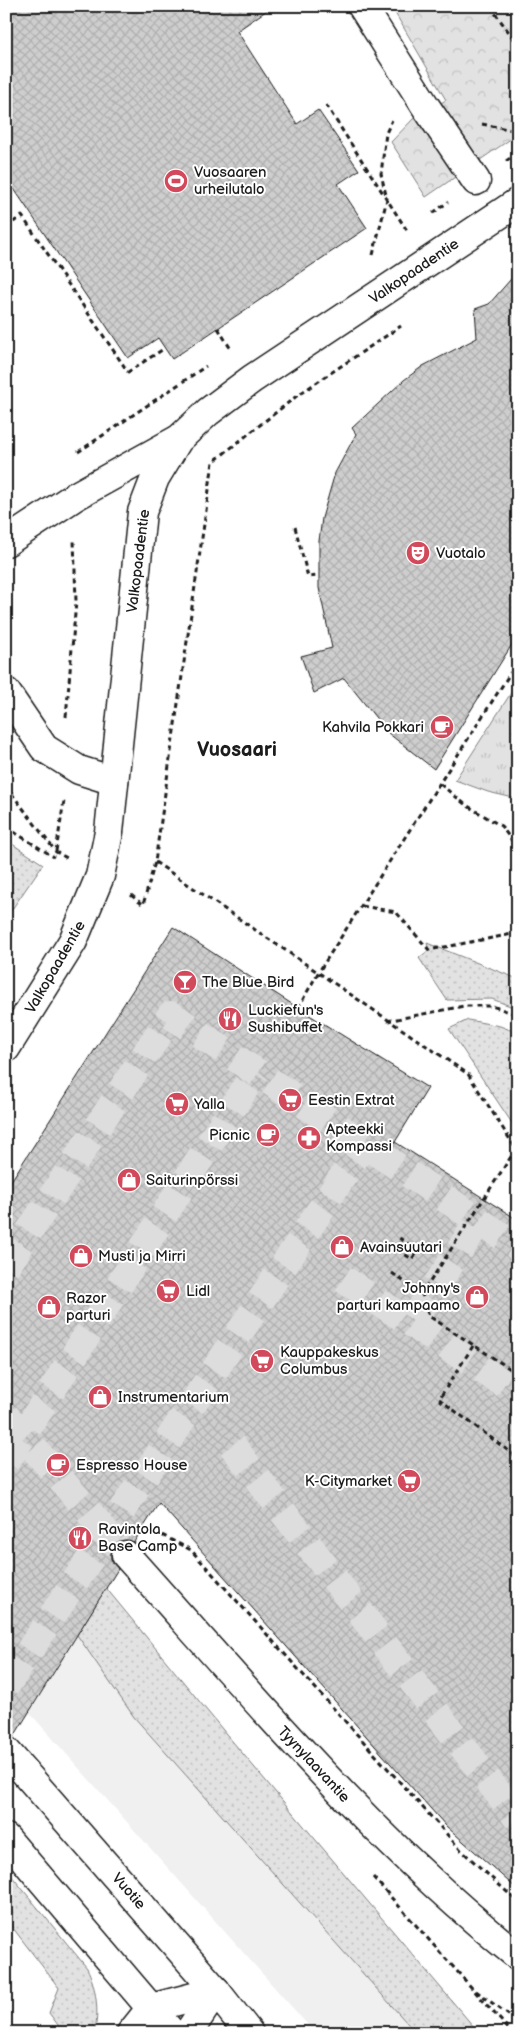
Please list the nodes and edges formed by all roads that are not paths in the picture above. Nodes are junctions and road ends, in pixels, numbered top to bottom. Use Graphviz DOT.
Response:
graph roads {
  1 [pos="362,6"];
  2 [pos="476,181"];
  3 [pos="518,202"];
  4 [pos="178,440"];
  5 [pos="6,542"];
  6 [pos="6,692"];
  7 [pos="114,781"];
  8 [pos="6,1048"];
  9 [pos="126,1555"];
  10 [pos="6,1751"];
  11 [pos="6,1838"];
  12 [pos="518,1956"];
  13 [pos="216,1991"];
  14 [pos="151,2008"];
  15 [pos="131,2033"];
  16 [pos="172,2033"];
  17 [pos="188,2033"];
  18 [pos="249,2033"];
  1 -- 2 [label="street"];
  3 -- 4 [label="street, Valkopaadentie"];
  4 -- 5 [label="street"];
  4 -- 7 [label="street, Valkopaadentie"];
  6 -- 7 [label="street"];
  7 -- 8 [label="street, Valkopaadentie"];
  9 -- 12 [label="street, Tyynylaavantie"];
  10 -- 13 [label="street, Vuotie"];
  11 -- 14 [label="street"];
  13 -- 14 [label="street"];
  13 -- 17 [label="street"];
  13 -- 18 [label="street, Vuotie"];
  14 -- 15 [label="street"];
  14 -- 16 [label="street"];
}
